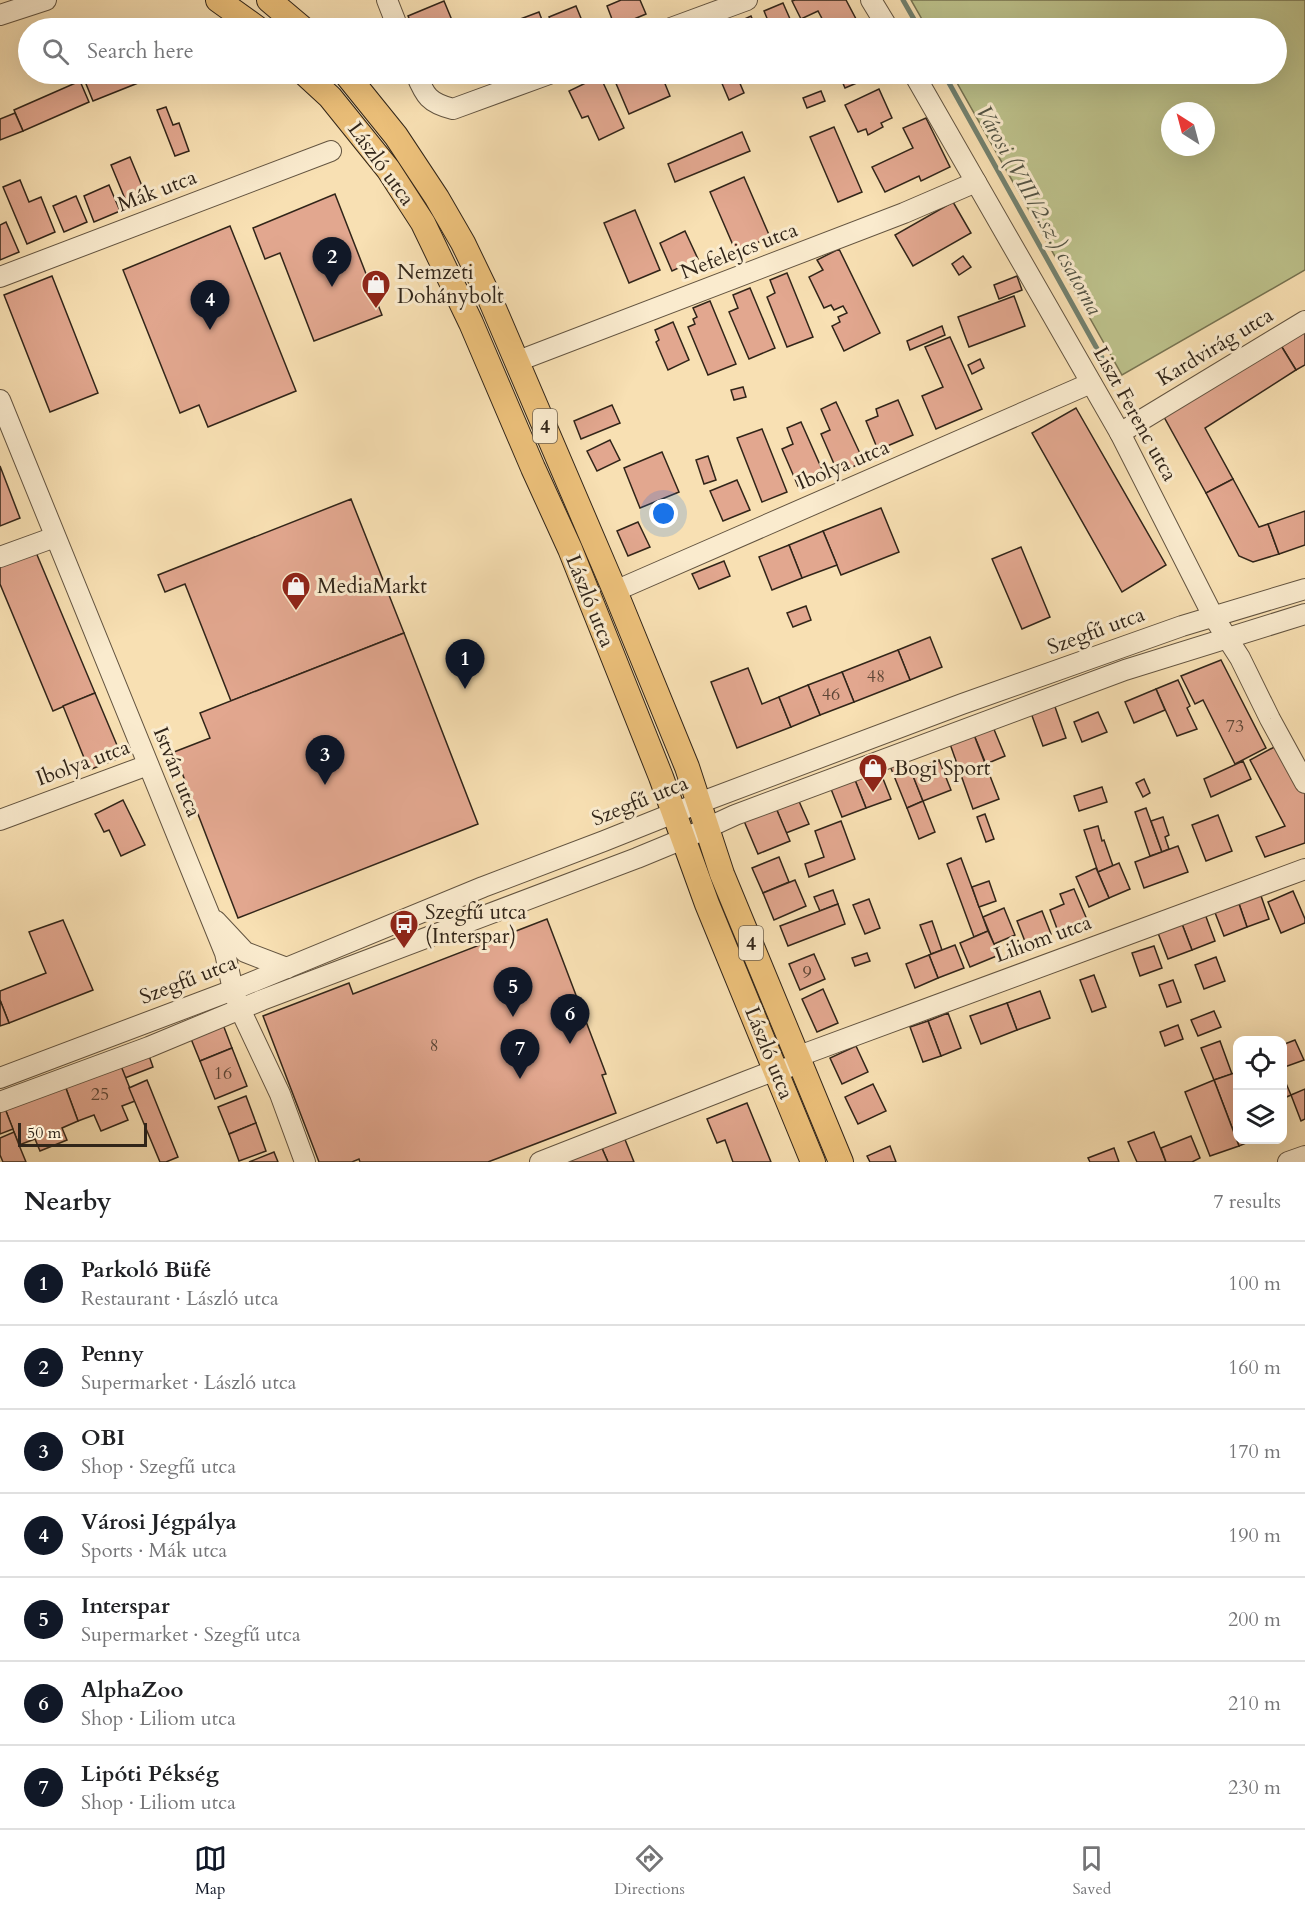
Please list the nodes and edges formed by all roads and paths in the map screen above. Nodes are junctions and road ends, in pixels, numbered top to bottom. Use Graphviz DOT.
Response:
graph roads {
  1 [pos="45,0"];
  2 [pos="218,0"];
  3 [pos="268,0"];
  4 [pos="387,0"];
  5 [pos="747,0"];
  6 [pos="871,0"];
  7 [pos="0,15"];
  8 [pos="242,18"];
  9 [pos="290,18"];
  10 [pos="394,18"];
  11 [pos="698,18"];
  12 [pos="882,18"];
  13 [pos="316,84"];
  14 [pos="354,84"];
  15 [pos="420,84"];
  16 [pos="522,84"];
  17 [pos="920,84"];
  18 [pos="331,151"];
  19 [pos="976,182"];
  20 [pos="0,276"];
  21 [pos="1305,321"];
  22 [pos="518,362"];
  23 [pos="1091,383"];
  24 [pos="0,400"];
  25 [pos="1120,434"];
  26 [pos="55,537"];
  27 [pos="0,557"];
  28 [pos="1305,589"];
  29 [pos="615,591"];
  30 [pos="1305,614"];
  31 [pos="1213,616"];
  32 [pos="1227,637"];
  33 [pos="148,765"];
  34 [pos="1305,783"];
  35 [pos="699,803"];
  36 [pos="674,813"];
  37 [pos="0,820"];
  38 [pos="707,828"];
  39 [pos="683,839"];
  40 [pos="1305,869"];
  41 [pos="208,913"];
  42 [pos="287,968"];
  43 [pos="233,990"];
  44 [pos="240,1009"];
  45 [pos="799,1056"];
  46 [pos="776,1070"];
  47 [pos="0,1078"];
  48 [pos="813,1092"];
  49 [pos="0,1102"];
  50 [pos="1305,1156"];
  51 [pos="305,1162"];
  52 [pos="540,1162"];
  53 [pos="813,1162"];
  54 [pos="841,1162"];
  55 [pos="1288,1162"];
  1 -- 7 [label="street"];
  2 -- 8 [label="main road"];
  3 -- 9 [label="main road"];
  4 -- 10 [label="street"];
  5 -- 11 [label="street"];
  6 -- 12 [label="street"];
  13 -- 36 [label="main road, László utca / 4"];
  14 -- 22 [label="main road, László utca / 4"];
  15 -- 16 [label="street"];
  17 -- 19 [label="street, Liszt Ferenc utca"];
  18 -- 20 [label="street, Mák utca"];
  19 -- 22 [label="street, Nefelejcs utca"];
  19 -- 23 [label="street, Liszt Ferenc utca"];
  21 -- 25 [label="street, Kardvirág utca"];
  22 -- 29 [label="main road, László utca / 4"];
  23 -- 25 [label="street, Liszt Ferenc utca"];
  23 -- 29 [label="street, Ibolya utca"];
  24 -- 26 [label="street, István utca"];
  25 -- 31 [label="street, Liszt Ferenc utca"];
  26 -- 27 [label="street"];
  26 -- 33 [label="street, István utca"];
  28 -- 31 [label="street, Szegfű utca"];
  29 -- 35 [label="main road, László utca / 4"];
  30 -- 32 [label="street"];
  31 -- 32 [label="street, Liszt Ferenc utca"];
  31 -- 35 [label="street, Szegfű utca"];
  32 -- 34 [label="street, Liszt Ferenc utca"];
  32 -- 38 [label="street"];
  33 -- 37 [label="street, Ibolya utca"];
  33 -- 41 [label="street, István utca"];
  35 -- 36 [label="street, Szegfű utca"];
  35 -- 38 [label="main road, László utca / 4"];
  36 -- 39 [label="main road, László utca / 4"];
  36 -- 42 [label="street, Szegfű utca"];
  38 -- 39 [label="street"];
  38 -- 45 [label="main road, László utca / 4"];
  39 -- 44 [label="street"];
  39 -- 46 [label="main road, László utca / 4"];
  40 -- 45 [label="street, Liliom utca"];
  41 -- 42 [label="street"];
  41 -- 43 [label="street, István utca"];
  42 -- 43 [label="street, Szegfű utca"];
  43 -- 44 [label="street, István utca"];
  43 -- 47 [label="street, Szegfű utca"];
  44 -- 49 [label="street"];
  44 -- 51 [label="street, István utca"];
  45 -- 48 [label="main road, László utca / 4"];
  46 -- 48 [label="street"];
  46 -- 52 [label="street"];
  46 -- 53 [label="main road, László utca / 4"];
  48 -- 54 [label="main road, László utca / 4"];
  50 -- 55 [label="street"];
}
